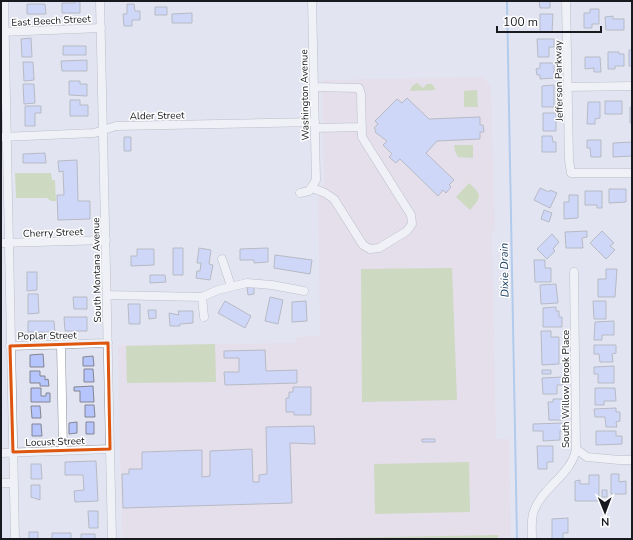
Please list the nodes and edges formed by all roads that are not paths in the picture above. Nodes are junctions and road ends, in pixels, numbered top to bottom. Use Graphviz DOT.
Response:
graph roads {
  1 [pos="4,1"];
  2 [pos="100,1"];
  3 [pos="312,1"];
  4 [pos="566,1"];
  5 [pos="101,28"];
  6 [pos="3,32"];
  7 [pos="632,86"];
  8 [pos="314,87"];
  9 [pos="568,87"];
  10 [pos="315,125"];
  11 [pos="362,127"];
  12 [pos="103,130"];
  13 [pos="4,137"];
  14 [pos="632,173"];
  15 [pos="312,188"];
  16 [pos="300,193"];
  17 [pos="106,240"];
  18 [pos="4,243"];
  19 [pos="222,259"];
  20 [pos="574,272"];
  21 [pos="231,286"];
  22 [pos="304,291"];
  23 [pos="107,295"];
  24 [pos="202,297"];
  25 [pos="204,317"];
  26 [pos="108,343"];
  27 [pos="61,344"];
  28 [pos="10,346"];
  29 [pos="110,449"];
  30 [pos="576,449"];
  31 [pos="63,451"];
  32 [pos="13,452"];
  33 [pos="1,453"];
  34 [pos="632,460"];
  35 [pos="1,483"];
  36 [pos="13,483"];
  37 [pos="14,539"];
  38 [pos="112,539"];
  39 [pos="532,539"];
  1 -- 6 [label="street"];
  2 -- 5 [label="street, South Montana Avenue"];
  3 -- 8 [label="street, Washington Avenue"];
  4 -- 9 [label="street, Jefferson Parkway"];
  5 -- 6 [label="street, East Beech Street"];
  5 -- 12 [label="street, South Montana Avenue"];
  6 -- 13 [label="street"];
  7 -- 9 [label="street"];
  8 -- 10 [label="street, Washington Avenue"];
  8 -- 11 [label="street"];
  9 -- 14 [label="street, Jefferson Parkway"];
  10 -- 11 [label="street, Alder Street"];
  10 -- 12 [label="street, Alder Street"];
  10 -- 15 [label="street, Washington Avenue"];
  11 -- 15 [label="street"];
  12 -- 13 [label="street, Alder Street"];
  12 -- 17 [label="street, South Montana Avenue"];
  13 -- 18 [label="street"];
  15 -- 16 [label="street"];
  17 -- 18 [label="street, Cherry Street"];
  17 -- 23 [label="street, South Montana Avenue"];
  18 -- 28 [label="street"];
  19 -- 21 [label="street"];
  20 -- 30 [label="street, South Willow Brook Place"];
  21 -- 22 [label="street"];
  21 -- 24 [label="street"];
  23 -- 24 [label="street"];
  23 -- 26 [label="street, South Montana Avenue"];
  24 -- 25 [label="street"];
  26 -- 27 [label="street, Poplar Street"];
  26 -- 29 [label="street, South Montana Avenue"];
  27 -- 28 [label="street, Poplar Street"];
  27 -- 31 [label="street"];
  28 -- 32 [label="street"];
  29 -- 31 [label="street, Locust Street"];
  29 -- 38 [label="street, South Montana Avenue"];
  30 -- 34 [label="street"];
  30 -- 39 [label="street, South Willow Brook Place"];
  31 -- 32 [label="street, Locust Street"];
  32 -- 33 [label="street, Locust Street"];
  32 -- 36 [label="street"];
  35 -- 36 [label="street"];
  36 -- 37 [label="street"];
}
